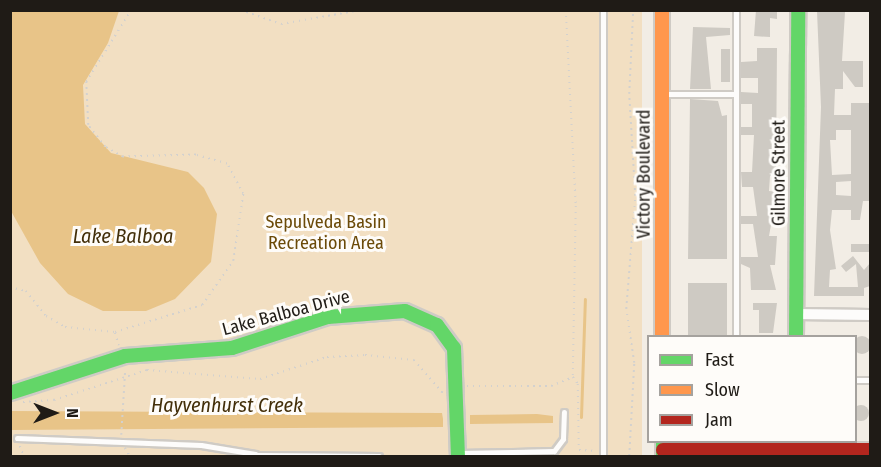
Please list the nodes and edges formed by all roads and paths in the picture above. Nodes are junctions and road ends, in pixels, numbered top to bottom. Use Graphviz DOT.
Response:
graph roads {
  1 [pos="131,10"];
  2 [pos="241,10"];
  3 [pos="360,10"];
  4 [pos="566,10"];
  5 [pos="603,10"];
  6 [pos="633,10"];
  7 [pos="662,10"];
  8 [pos="736,10"];
  9 [pos="798,10"];
  10 [pos="662,94"];
  11 [pos="736,94"];
  12 [pos="10,287"];
  13 [pos="797,314"];
  14 [pos="870,315"];
  15 [pos="662,335"];
  16 [pos="736,335"];
  17 [pos="796,335"];
  18 [pos="125,370"];
  19 [pos="124,375"];
  20 [pos="573,377"];
  21 [pos="458,386"];
  22 [pos="15,398"];
  23 [pos="447,398"];
  24 [pos="564,412"];
  25 [pos="121,432"];
  26 [pos="17,438"];
  27 [pos="663,449"];
  28 [pos="736,449"];
  29 [pos="793,449"];
  30 [pos="870,450"];
  31 [pos="597,451"];
  32 [pos="543,454"];
  33 [pos="255,455"];
  34 [pos="458,455"];
  35 [pos="24,456"];
  36 [pos="379,456"];
  37 [pos="603,456"];
  38 [pos="629,456"];
  1 -- 12 [label="path"];
  2 -- 3 [label="path"];
  4 -- 20 [label="path"];
  5 -- 37 [label="lane"];
  6 -- 38 [label="path"];
  7 -- 10 [label="street, Victory Boulevard"];
  8 -- 11 [label="lane"];
  9 -- 13 [label="street, Gilmore Street"];
  10 -- 11 [label="lane"];
  10 -- 15 [label="street, Victory Boulevard"];
  11 -- 16 [label="lane"];
  13 -- 14 [label="street"];
  13 -- 17 [label="street, Gilmore Street"];
  18 -- 19 [label="path"];
  19 -- 22 [label="path"];
  19 -- 23 [label="path"];
  19 -- 25 [label="path"];
  20 -- 21 [label="path"];
  20 -- 31 [label="path"];
  21 -- 22 [label="street, Lake Balboa Drive"];
  21 -- 34 [label="street, Lake Balboa Drive"];
  24 -- 32 [label="lane"];
  26 -- 33 [label="lane"];
  26 -- 35 [label="path"];
  27 -- 28 [label="street"];
  28 -- 29 [label="street"];
  29 -- 30 [label="street"];
  32 -- 34 [label="lane"];
  33 -- 36 [label="lane"];
}
